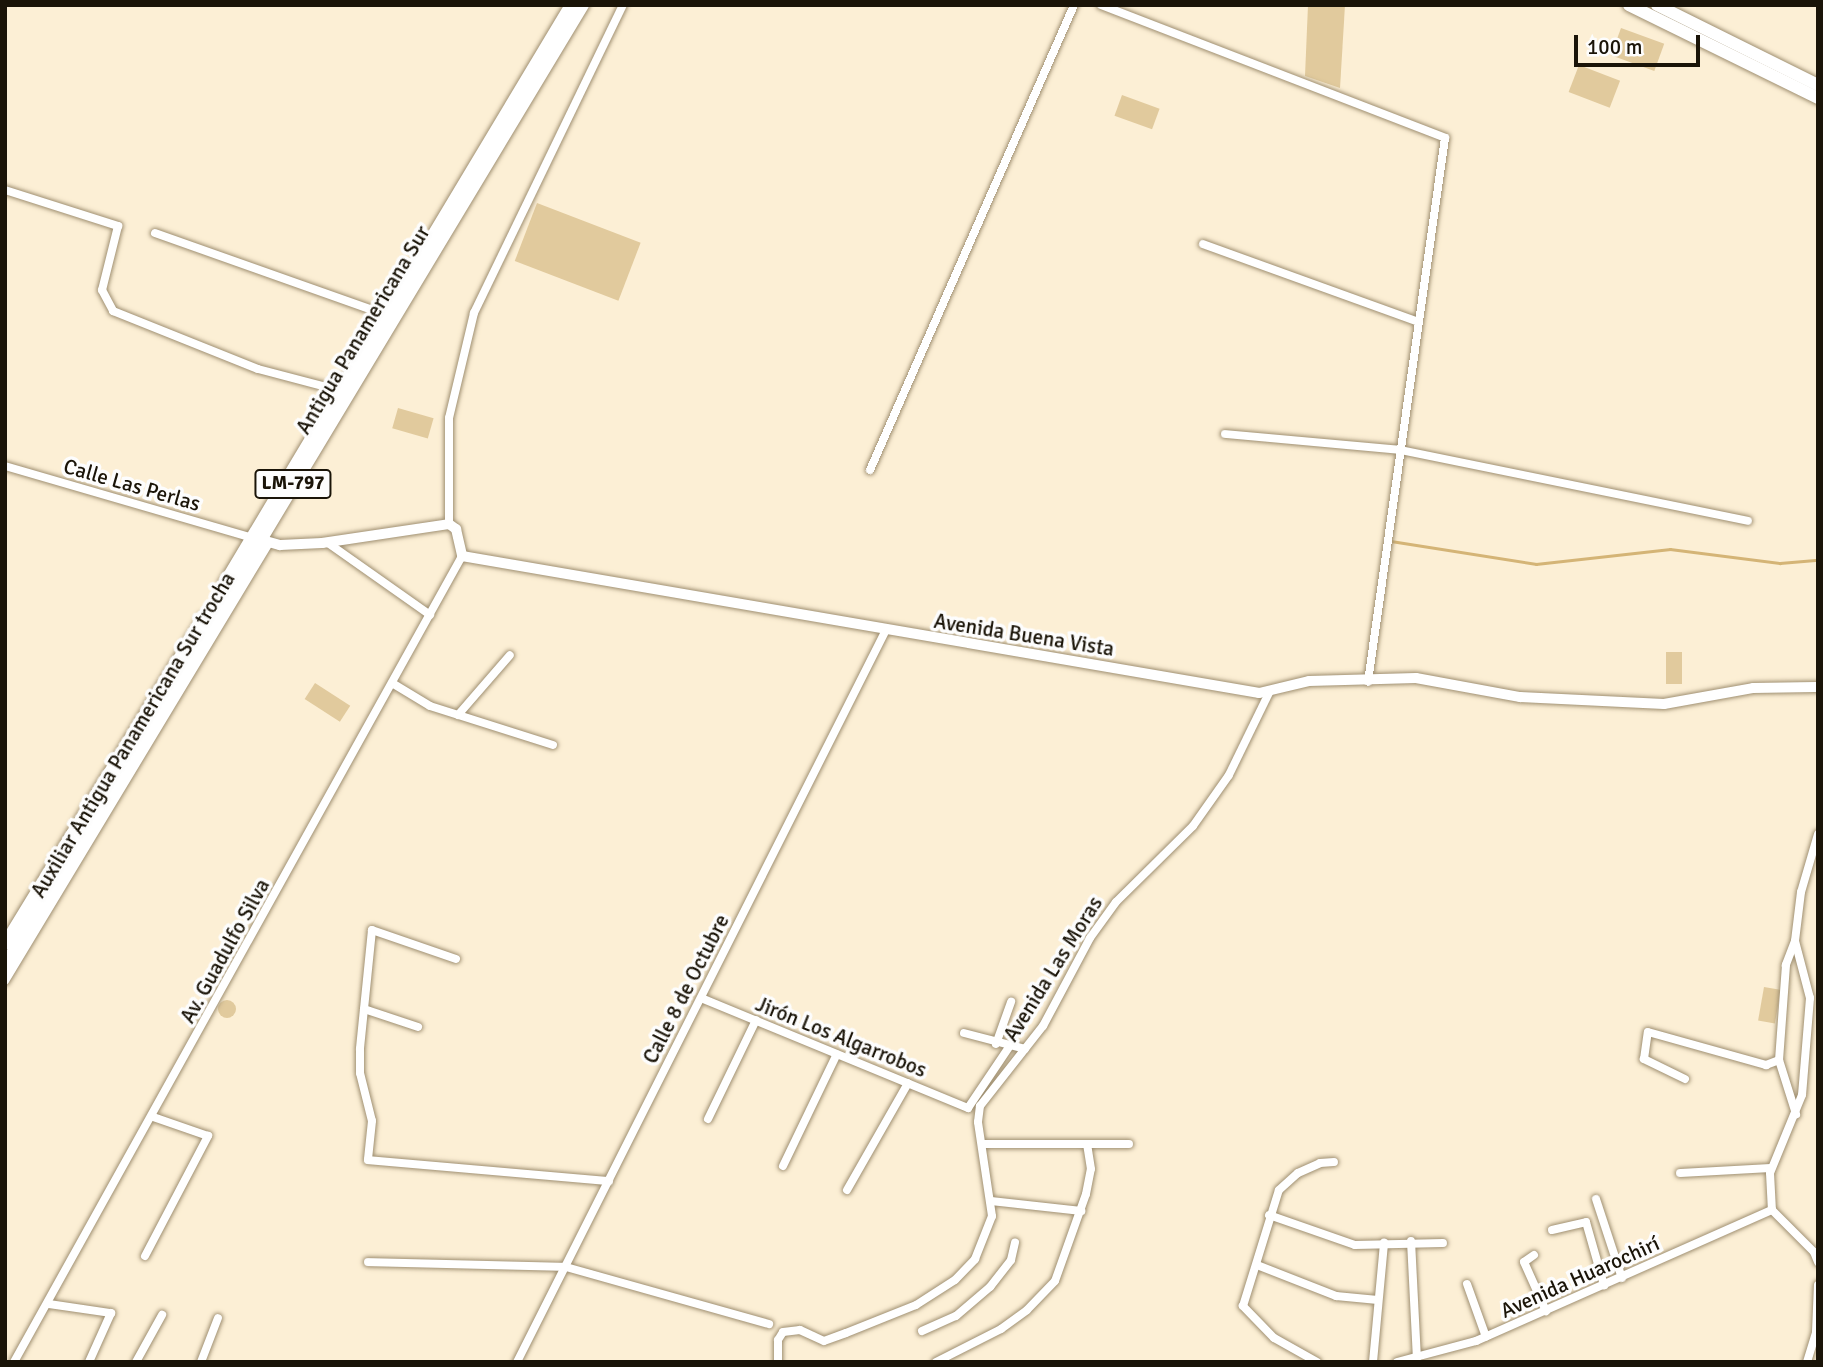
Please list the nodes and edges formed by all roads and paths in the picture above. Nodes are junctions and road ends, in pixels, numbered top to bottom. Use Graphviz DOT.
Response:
graph roads {
  1 [pos="571,5"];
  2 [pos="583,5"];
  3 [pos="623,5"];
  4 [pos="1074,5"];
  5 [pos="1101,5"];
  6 [pos="1629,5"];
  7 [pos="1657,5"];
  8 [pos="1818,85"];
  9 [pos="1818,98"];
  10 [pos="490,149"];
  11 [pos="5,190"];
  12 [pos="155,233"];
  13 [pos="1203,244"];
  14 [pos="384,314"];
  15 [pos="1418,322"];
  16 [pos="338,390"];
  17 [pos="1225,435"];
  18 [pos="1400,450"];
  19 [pos="5,466"];
  20 [pos="870,470"];
  21 [pos="1748,521"];
  22 [pos="449,524"];
  23 [pos="259,540"];
  24 [pos="328,543"];
  25 [pos="462,556"];
  26 [pos="429,615"];
  27 [pos="885,632"];
  28 [pos="510,655"];
  29 [pos="1368,682"];
  30 [pos="392,683"];
  31 [pos="1818,687"];
  32 [pos="1269,693"];
  33 [pos="151,713"];
  34 [pos="458,715"];
  35 [pos="553,745"];
  36 [pos="1818,834"];
  37 [pos="1795,941"];
  38 [pos="5,944"];
  39 [pos="456,959"];
  40 [pos="5,965"];
  41 [pos="5,981"];
  42 [pos="701,998"];
  43 [pos="1012,1002"];
  44 [pos="364,1009"];
  45 [pos="756,1020"];
  46 [pos="418,1027"];
  47 [pos="964,1033"];
  48 [pos="996,1044"];
  49 [pos="1009,1047"];
  50 [pos="1025,1049"];
  51 [pos="837,1054"];
  52 [pos="1779,1060"];
  53 [pos="1685,1079"];
  54 [pos="908,1083"];
  55 [pos="1796,1114"];
  56 [pos="153,1117"];
  57 [pos="708,1119"];
  58 [pos="982,1144"];
  59 [pos="1087,1144"];
  60 [pos="1129,1144"];
  61 [pos="1334,1162"];
  62 [pos="783,1166"];
  63 [pos="1771,1168"];
  64 [pos="1680,1173"];
  65 [pos="609,1181"];
  66 [pos="847,1190"];
  67 [pos="1596,1199"];
  68 [pos="991,1201"];
  69 [pos="1772,1210"];
  70 [pos="1081,1211"];
  71 [pos="1269,1215"];
  72 [pos="1552,1230"];
  73 [pos="1411,1241"];
  74 [pos="1015,1242"];
  75 [pos="1384,1243"];
  76 [pos="1443,1243"];
  77 [pos="1534,1255"];
  78 [pos="145,1256"];
  79 [pos="368,1262"];
  80 [pos="1818,1262"];
  81 [pos="1257,1265"];
  82 [pos="566,1267"];
  83 [pos="1622,1278"];
  84 [pos="1467,1284"];
  85 [pos="1604,1285"];
  86 [pos="1818,1285"];
  87 [pos="1378,1300"];
  88 [pos="48,1304"];
  89 [pos="1546,1311"];
  90 [pos="162,1315"];
  91 [pos="218,1318"];
  92 [pos="769,1324"];
  93 [pos="922,1331"];
  94 [pos="1817,1332"];
  95 [pos="1486,1337"];
  96 [pos="1417,1358"];
  97 [pos="14,1362"];
  98 [pos="89,1362"];
  99 [pos="136,1362"];
  100 [pos="201,1362"];
  101 [pos="517,1362"];
  102 [pos="778,1362"];
  103 [pos="936,1362"];
  104 [pos="1317,1362"];
  105 [pos="1373,1362"];
  106 [pos="1397,1362"];
  107 [pos="1807,1362"];
  1 -- 10 [label="main road, Antigua Panamericana Sur / LM-797"];
  2 -- 10 [label="main road, Antigua Panamericana Sur / LM-797"];
  3 -- 22 [label="street"];
  4 -- 20 [label="street"];
  5 -- 15 [label="street"];
  6 -- 9 [label="main road"];
  7 -- 8 [label="main road"];
  10 -- 14 [label="main road, Antigua Panamericana Sur / LM-797"];
  10 -- 23 [label="main road, Antigua Panamericana Sur / LM-797"];
  11 -- 16 [label="street"];
  12 -- 14 [label="street"];
  13 -- 15 [label="street"];
  14 -- 16 [label="main road, Antigua Panamericana Sur / LM-797"];
  15 -- 18 [label="street"];
  16 -- 23 [label="main road, Antigua Panamericana Sur / LM-797"];
  17 -- 18 [label="street"];
  18 -- 21 [label="street"];
  18 -- 29 [label="street"];
  19 -- 23 [label="street, Calle Las Perlas"];
  22 -- 24 [label="street"];
  22 -- 25 [label="street"];
  23 -- 24 [label="street"];
  23 -- 33 [label="main road, Antigua Panamericana Sur / LM-797"];
  23 -- 41 [label="street, Auxiliar Antigua Panamericana Sur trocha"];
  24 -- 26 [label="street"];
  25 -- 26 [label="street, Av. Guadulfo Silva"];
  25 -- 27 [label="street, Avenida Buena Vista"];
  26 -- 30 [label="street, Av. Guadulfo Silva"];
  27 -- 32 [label="street, Avenida Buena Vista"];
  27 -- 42 [label="street, Calle 8 de Octubre"];
  28 -- 34 [label="street"];
  29 -- 31 [label="street, Avenida Buena Vista"];
  29 -- 32 [label="street, Avenida Buena Vista"];
  30 -- 34 [label="street"];
  30 -- 56 [label="street, Av. Guadulfo Silva"];
  32 -- 50 [label="street, Avenida Las Moras"];
  33 -- 38 [label="main road, Antigua Panamericana Sur / LM-797"];
  33 -- 40 [label="main road, Antigua Panamericana Sur / LM-797"];
  34 -- 35 [label="street"];
  36 -- 37 [label="street"];
  37 -- 52 [label="street"];
  37 -- 55 [label="street"];
  39 -- 44 [label="street"];
  42 -- 45 [label="street, Jirón Los Algarrobos"];
  42 -- 65 [label="street, Calle 8 de Octubre"];
  43 -- 48 [label="street"];
  44 -- 46 [label="street"];
  44 -- 65 [label="street"];
  45 -- 51 [label="street, Jirón Los Algarrobos"];
  45 -- 57 [label="street"];
  47 -- 48 [label="street"];
  48 -- 49 [label="street"];
  49 -- 50 [label="street"];
  49 -- 54 [label="street, Jirón Los Algarrobos"];
  50 -- 58 [label="street, Avenida Las Moras"];
  51 -- 54 [label="street, Jirón Los Algarrobos"];
  51 -- 62 [label="street"];
  52 -- 53 [label="street"];
  52 -- 55 [label="street"];
  54 -- 66 [label="street"];
  55 -- 63 [label="street"];
  56 -- 78 [label="street"];
  56 -- 88 [label="street, Av. Guadulfo Silva"];
  58 -- 59 [label="street"];
  58 -- 68 [label="street, Avenida Las Moras"];
  59 -- 60 [label="street"];
  59 -- 70 [label="street"];
  61 -- 71 [label="street"];
  63 -- 64 [label="street"];
  63 -- 69 [label="street"];
  65 -- 82 [label="street, Calle 8 de Octubre"];
  67 -- 83 [label="street"];
  68 -- 70 [label="street"];
  68 -- 102 [label="street, Avenida Las Moras"];
  69 -- 80 [label="street"];
  69 -- 83 [label="street, Avenida Huarochirí"];
  70 -- 103 [label="street"];
  71 -- 75 [label="street"];
  71 -- 81 [label="street"];
  72 -- 85 [label="street"];
  73 -- 75 [label="street"];
  73 -- 76 [label="street"];
  73 -- 96 [label="street"];
  74 -- 93 [label="street"];
  75 -- 87 [label="street"];
  77 -- 89 [label="street"];
  79 -- 82 [label="street"];
  81 -- 87 [label="street"];
  81 -- 104 [label="street"];
  82 -- 92 [label="street"];
  82 -- 101 [label="street, Calle 8 de Octubre"];
  83 -- 85 [label="street, Avenida Huarochirí"];
  84 -- 95 [label="street"];
  85 -- 89 [label="street, Avenida Huarochirí"];
  86 -- 94 [label="street"];
  87 -- 105 [label="street"];
  88 -- 97 [label="street, Av. Guadulfo Silva"];
  88 -- 98 [label="street"];
  89 -- 95 [label="street, Avenida Huarochirí"];
  90 -- 99 [label="street"];
  91 -- 100 [label="street"];
  94 -- 107 [label="street"];
  95 -- 96 [label="street, Avenida Huarochirí"];
  96 -- 106 [label="street, Avenida Huarochirí"];
}
